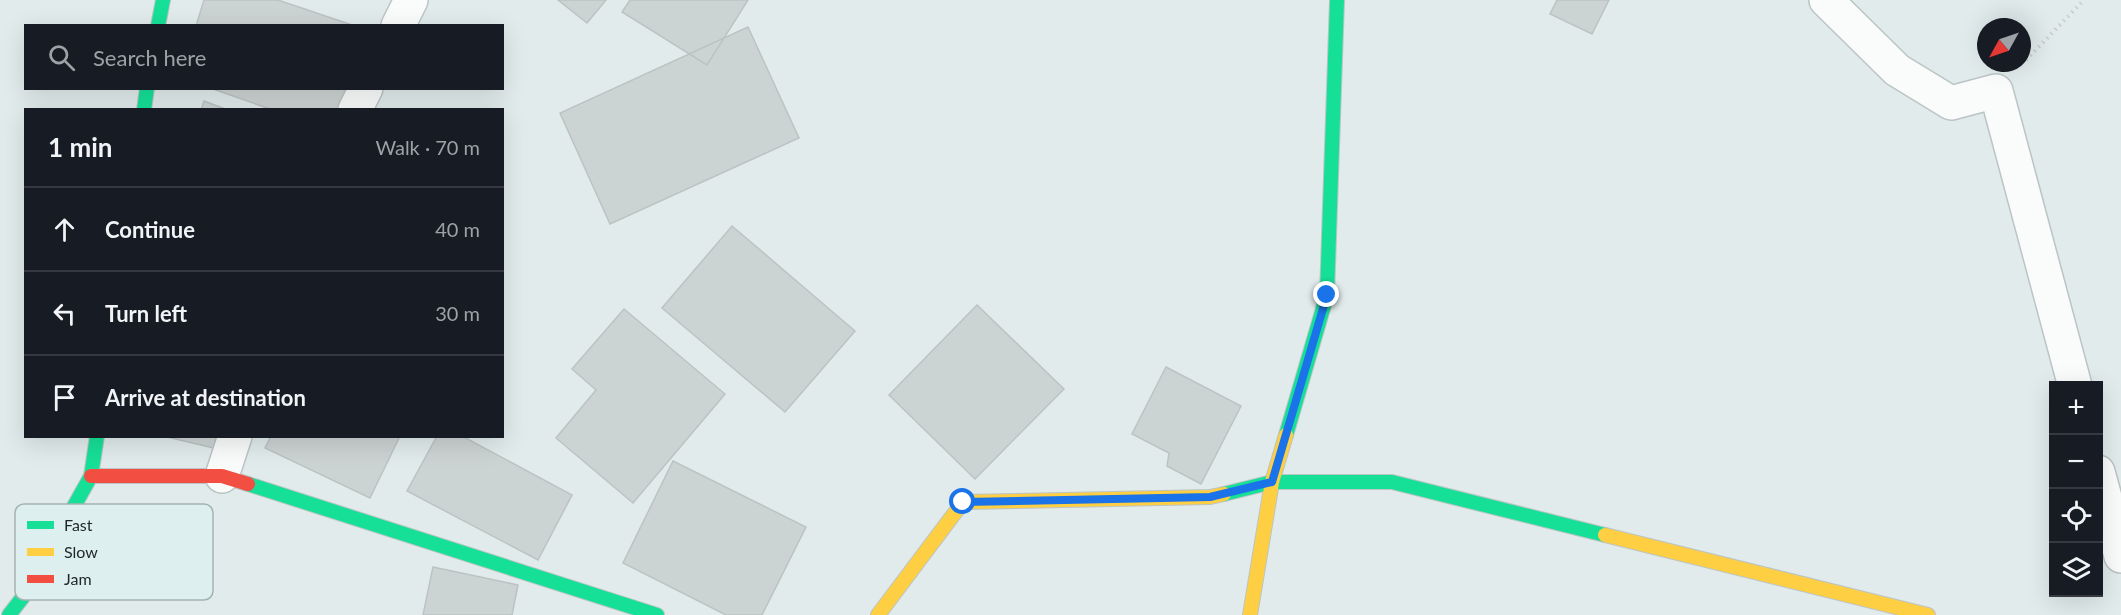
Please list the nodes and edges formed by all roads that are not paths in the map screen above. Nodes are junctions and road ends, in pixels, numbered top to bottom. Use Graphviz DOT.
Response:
graph roads {
  1 [pos="163,0"];
  2 [pos="411,0"];
  3 [pos="1338,0"];
  4 [pos="1827,0"];
  5 [pos="158,24"];
  6 [pos="399,24"];
  7 [pos="147,90"];
  8 [pos="365,90"];
  9 [pos="144,108"];
  10 [pos="356,108"];
  11 [pos="2074,381"];
  12 [pos="97,438"];
  13 [pos="234,438"];
  14 [pos="91,476"];
  15 [pos="222,476"];
  16 [pos="1272,482"];
  17 [pos="2103,489"];
  18 [pos="76,504"];
  19 [pos="2121,556"];
  20 [pos="657,615"];
  21 [pos="878,615"];
  22 [pos="1250,615"];
  23 [pos="1928,615"];
  1 -- 5 [label="street"];
  2 -- 6 [label="street"];
  3 -- 16 [label="street"];
  4 -- 11 [label="street"];
  7 -- 9 [label="street"];
  8 -- 10 [label="street"];
  12 -- 14 [label="street"];
  13 -- 15 [label="street"];
  14 -- 15 [label="street"];
  14 -- 18 [label="street"];
  15 -- 20 [label="street"];
  16 -- 21 [label="street"];
  16 -- 22 [label="street"];
  16 -- 23 [label="street"];
  17 -- 19 [label="street"];
}
